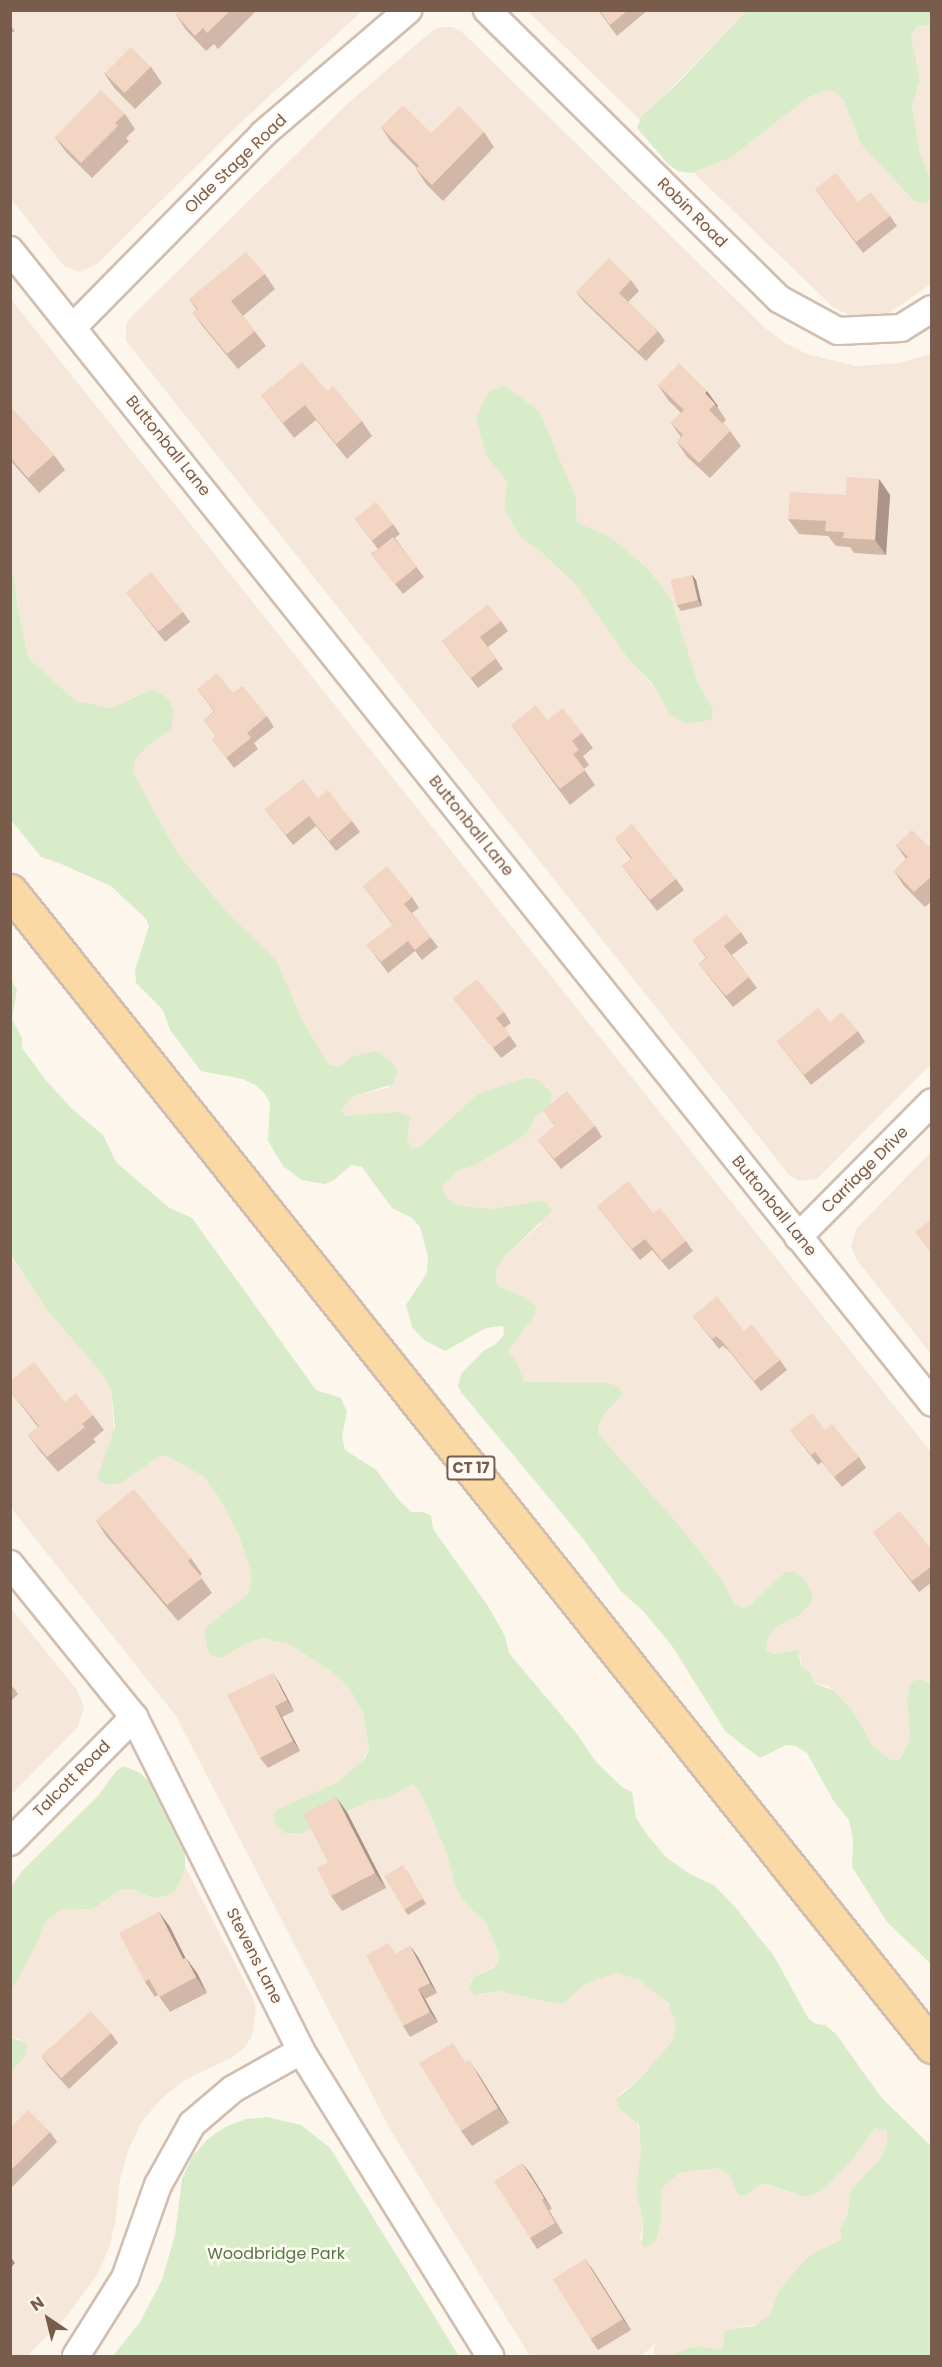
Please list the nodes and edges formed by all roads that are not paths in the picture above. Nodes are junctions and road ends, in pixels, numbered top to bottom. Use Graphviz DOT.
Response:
graph roads {
  1 [pos="408,10"];
  2 [pos="486,10"];
  3 [pos="10,250"];
  4 [pos="932,309"];
  5 [pos="73,327"];
  6 [pos="10,891"];
  7 [pos="932,1102"];
  8 [pos="798,1237"];
  9 [pos="932,1403"];
  10 [pos="10,1564"];
  11 [pos="134,1717"];
  12 [pos="10,1842"];
  13 [pos="932,2046"];
  14 [pos="301,2051"];
  15 [pos="76,2356"];
  16 [pos="490,2356"];
  1 -- 5 [label="street, Olde Stage Road"];
  2 -- 4 [label="street, Robin Road"];
  3 -- 5 [label="street, Buttonball Lane"];
  5 -- 8 [label="street, Buttonball Lane"];
  6 -- 13 [label="main road, CT 17"];
  7 -- 8 [label="street, Carriage Drive"];
  8 -- 9 [label="street, Buttonball Lane"];
  10 -- 11 [label="street, Stevens Lane"];
  11 -- 12 [label="street, Talcott Road"];
  11 -- 14 [label="street, Stevens Lane"];
  14 -- 15 [label="street"];
  14 -- 16 [label="street, Stevens Lane"];
}
